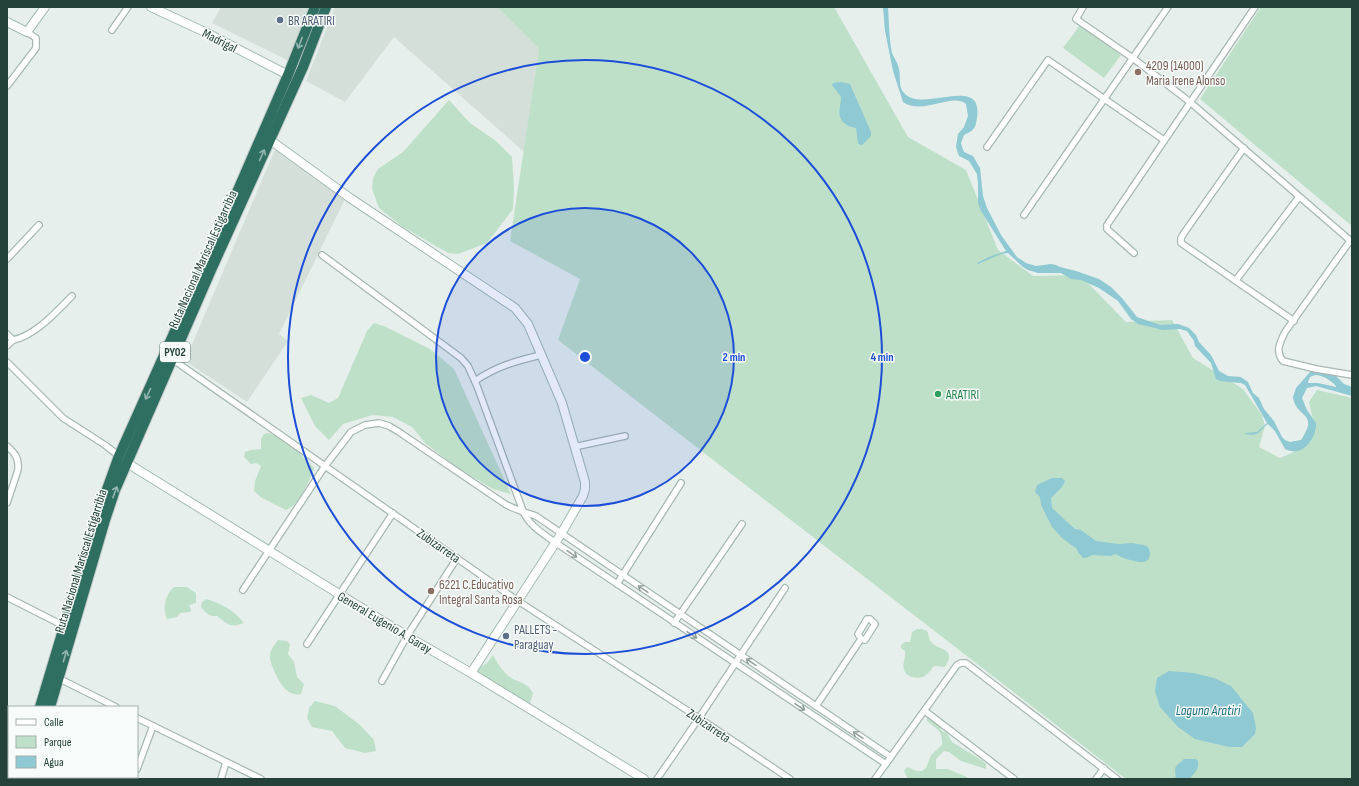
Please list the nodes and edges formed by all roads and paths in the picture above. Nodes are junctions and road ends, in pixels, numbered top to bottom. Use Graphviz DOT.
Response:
graph roads {
  1 [pos="45,7"];
  2 [pos="128,7"];
  3 [pos="151,7"];
  4 [pos="315,7"];
  5 [pos="326,7"];
  6 [pos="1083,7"];
  7 [pos="1168,7"];
  8 [pos="1255,7"];
  9 [pos="7,22"];
  10 [pos="112,30"];
  11 [pos="27,32"];
  12 [pos="1134,59"];
  13 [pos="288,75"];
  14 [pos="7,86"];
  15 [pos="1105,99"];
  16 [pos="1190,102"];
  17 [pos="266,137"];
  18 [pos="1164,140"];
  19 [pos="987,147"];
  20 [pos="1244,148"];
  21 [pos="1299,196"];
  22 [pos="1024,216"];
  23 [pos="39,225"];
  24 [pos="1351,241"];
  25 [pos="1134,253"];
  26 [pos="322,255"];
  27 [pos="7,259"];
  28 [pos="1236,280"];
  29 [pos="72,296"];
  30 [pos="1294,321"];
  31 [pos="7,334"];
  32 [pos="13,340"];
  33 [pos="7,346"];
  34 [pos="541,355"];
  35 [pos="172,359"];
  36 [pos="7,362"];
  37 [pos="1352,376"];
  38 [pos="475,381"];
  39 [pos="625,436"];
  40 [pos="7,446"];
  41 [pos="574,447"];
  42 [pos="119,456"];
  43 [pos="127,463"];
  44 [pos="325,466"];
  45 [pos="681,484"];
  46 [pos="7,503"];
  47 [pos="523,511"];
  48 [pos="393,514"];
  49 [pos="742,524"];
  50 [pos="562,534"];
  51 [pos="556,543"];
  52 [pos="270,551"];
  53 [pos="458,558"];
  54 [pos="623,576"];
  55 [pos="617,584"];
  56 [pos="785,588"];
  57 [pos="243,590"];
  58 [pos="340,595"];
  59 [pos="7,597"];
  60 [pos="518,601"];
  61 [pos="680,614"];
  62 [pos="674,623"];
  63 [pos="64,626"];
  64 [pos="407,636"];
  65 [pos="861,639"];
  66 [pos="307,644"];
  67 [pos="740,655"];
  68 [pos="734,664"];
  69 [pos="471,673"];
  70 [pos="58,678"];
  71 [pos="382,681"];
  72 [pos="40,706"];
  73 [pos="50,706"];
  74 [pos="114,706"];
  75 [pos="816,706"];
  76 [pos="925,711"];
  77 [pos="138,718"];
  78 [pos="699,718"];
  79 [pos="153,726"];
  80 [pos="891,757"];
  81 [pos="226,762"];
  82 [pos="886,764"];
  83 [pos="138,766"];
  84 [pos="1104,768"];
  85 [pos="221,779"];
  86 [pos="261,779"];
  87 [pos="644,779"];
  88 [pos="657,779"];
  89 [pos="790,779"];
  90 [pos="875,779"];
  91 [pos="1014,779"];
  92 [pos="1096,779"];
  93 [pos="1117,779"];
  1 -- 11 [label="street"];
  2 -- 10 [label="street"];
  3 -- 13 [label="street, Madrigal"];
  4 -- 13 [label="highway, Ruta Nacional Mariscal Estigarribia / PY02, one-way"];
  5 -- 17 [label="highway, Ruta Nacional Mariscal Estigarribia / PY02"];
  6 -- 12 [label="street"];
  7 -- 12 [label="street"];
  8 -- 16 [label="street"];
  9 -- 11 [label="street"];
  11 -- 14 [label="street"];
  12 -- 15 [label="street"];
  12 -- 16 [label="street"];
  13 -- 17 [label="highway, Ruta Nacional Mariscal Estigarribia / PY02"];
  15 -- 18 [label="street"];
  15 -- 19 [label="street"];
  15 -- 22 [label="street"];
  16 -- 18 [label="street"];
  16 -- 20 [label="street"];
  17 -- 34 [label="street"];
  35 -- 17 [label="highway, Ruta Nacional Mariscal Estigarribia / PY02, one-way"];
  17 -- 42 [label="highway, Ruta Nacional Mariscal Estigarribia / PY02, one-way"];
  18 -- 25 [label="street"];
  20 -- 21 [label="street"];
  20 -- 28 [label="street"];
  21 -- 24 [label="street"];
  21 -- 28 [label="street"];
  23 -- 27 [label="street"];
  24 -- 30 [label="street"];
  26 -- 38 [label="street"];
  28 -- 30 [label="street"];
  29 -- 32 [label="street"];
  30 -- 37 [label="street"];
  31 -- 32 [label="street"];
  32 -- 33 [label="street"];
  34 -- 38 [label="street"];
  34 -- 41 [label="street"];
  35 -- 43 [label="highway, Ruta Nacional Mariscal Estigarribia / PY02"];
  35 -- 44 [label="street, Zubizarreta"];
  36 -- 42 [label="street"];
  38 -- 47 [label="street"];
  39 -- 41 [label="street"];
  40 -- 46 [label="street"];
  41 -- 50 [label="street"];
  42 -- 63 [label="highway, Ruta Nacional Mariscal Estigarribia / PY02"];
  43 -- 52 [label="street, General Eugenio A. Garay"];
  70 -- 43 [label="highway, Ruta Nacional Mariscal Estigarribia / PY02, one-way"];
  44 -- 47 [label="street"];
  44 -- 48 [label="street, Zubizarreta"];
  44 -- 52 [label="street"];
  45 -- 54 [label="street"];
  47 -- 50 [label="street"];
  47 -- 51 [label="street"];
  48 -- 53 [label="street, Zubizarreta"];
  48 -- 58 [label="street"];
  49 -- 61 [label="street"];
  50 -- 51 [label="street"];
  50 -- 54 [label="street"];
  51 -- 55 [label="street, one-way"];
  51 -- 60 [label="street"];
  52 -- 57 [label="street"];
  52 -- 58 [label="street, General Eugenio A. Garay"];
  53 -- 60 [label="street, Zubizarreta"];
  53 -- 64 [label="street"];
  54 -- 55 [label="street"];
  61 -- 54 [label="street, one-way"];
  55 -- 62 [label="street"];
  56 -- 67 [label="street"];
  58 -- 64 [label="street, General Eugenio A. Garay"];
  58 -- 66 [label="street"];
  59 -- 63 [label="street"];
  60 -- 69 [label="street"];
  60 -- 78 [label="street, Zubizarreta"];
  61 -- 62 [label="street"];
  61 -- 67 [label="street"];
  62 -- 68 [label="street, one-way"];
  63 -- 72 [label="highway, Ruta Nacional Mariscal Estigarribia / PY02"];
  64 -- 69 [label="street, General Eugenio A. Garay"];
  64 -- 71 [label="street"];
  65 -- 75 [label="street"];
  67 -- 68 [label="street"];
  75 -- 67 [label="street, one-way"];
  68 -- 78 [label="street"];
  68 -- 82 [label="street, one-way"];
  69 -- 87 [label="street, General Eugenio A. Garay"];
  70 -- 73 [label="highway, Ruta Nacional Mariscal Estigarribia / PY02"];
  70 -- 74 [label="street"];
  80 -- 75 [label="street, one-way"];
  76 -- 80 [label="street"];
  76 -- 84 [label="street"];
  76 -- 91 [label="street"];
  77 -- 79 [label="street"];
  78 -- 88 [label="street"];
  78 -- 89 [label="street, Zubizarreta"];
  79 -- 81 [label="street"];
  79 -- 83 [label="street"];
  80 -- 82 [label="street"];
  81 -- 85 [label="street"];
  81 -- 86 [label="street"];
  82 -- 90 [label="street"];
  84 -- 92 [label="street"];
  84 -- 93 [label="street"];
}
